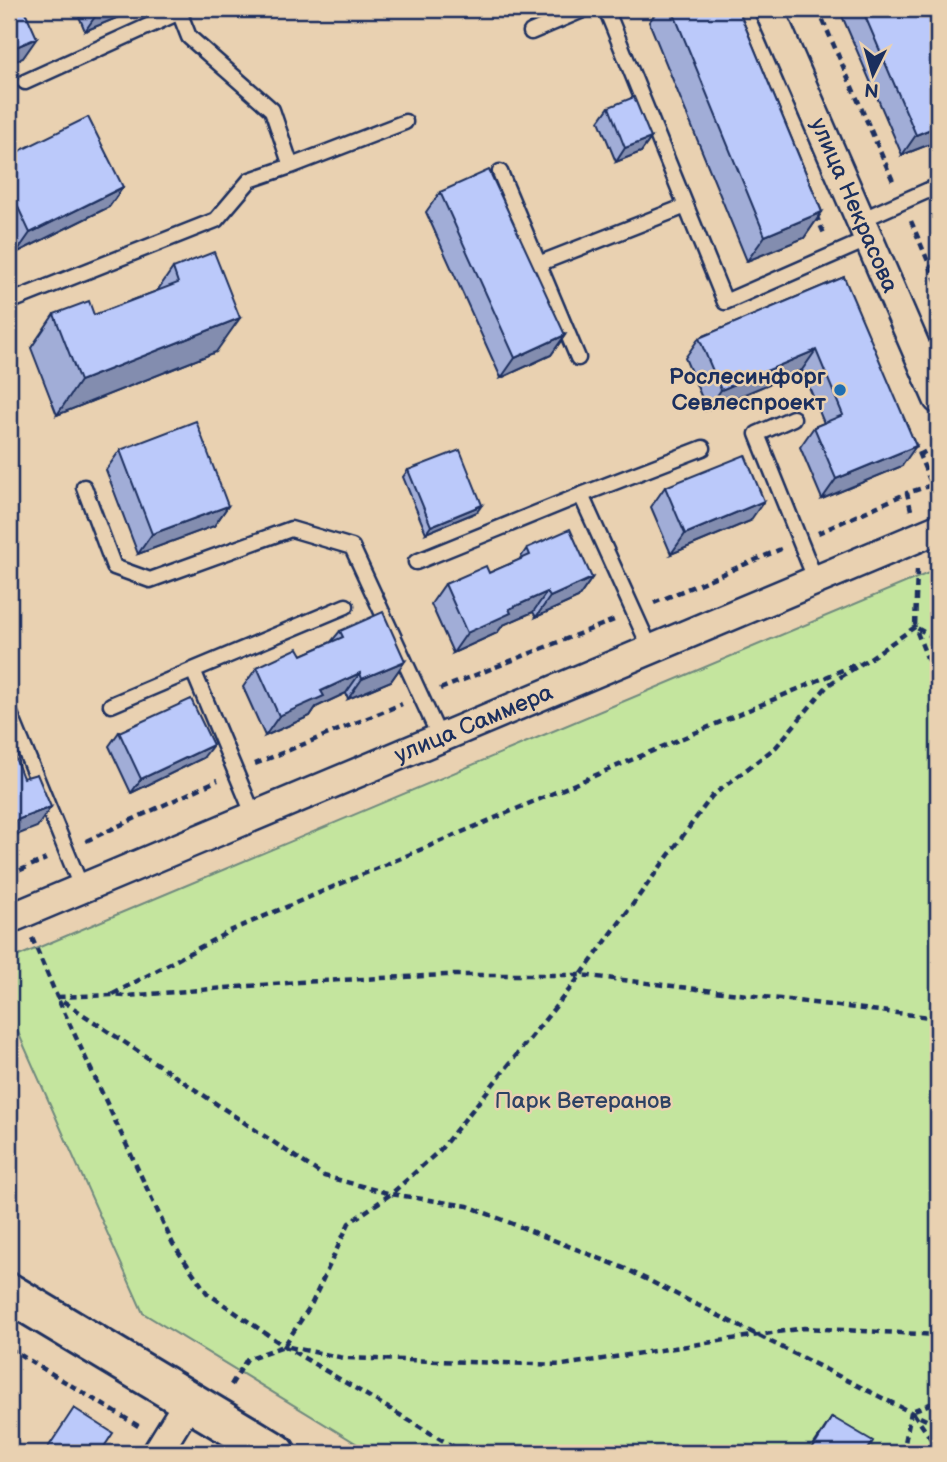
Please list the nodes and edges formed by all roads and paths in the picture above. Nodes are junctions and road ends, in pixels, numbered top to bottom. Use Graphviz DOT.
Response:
graph roads {
  1 [pos="586,9"];
  2 [pos="606,9"];
  3 [pos="769,9"];
  4 [pos="818,9"];
  5 [pos="181,10"];
  6 [pos="531,32"];
  7 [pos="25,82"];
  8 [pos="405,122"];
  9 [pos="291,166"];
  10 [pos="500,172"];
  11 [pos="938,186"];
  12 [pos="902,202"];
  13 [pos="686,206"];
  14 [pos="865,230"];
  15 [pos="538,264"];
  16 [pos="938,285"];
  17 [pos="9,302"];
  18 [pos="578,358"];
  19 [pos="938,400"];
  20 [pos="793,418"];
  21 [pos="938,445"];
  22 [pos="703,448"];
  23 [pos="919,455"];
  24 [pos="84,487"];
  25 [pos="907,493"];
  26 [pos="581,495"];
  27 [pos="928,534"];
  28 [pos="799,541"];
  29 [pos="416,562"];
  30 [pos="816,581"];
  31 [pos="346,606"];
  32 [pos="634,612"];
  33 [pos="915,627"];
  34 [pos="938,640"];
  35 [pos="651,650"];
  36 [pos="872,657"];
  37 [pos="193,670"];
  38 [pos="938,686"];
  39 [pos="421,696"];
  40 [pos="111,705"];
  41 [pos="9,711"];
  42 [pos="440,738"];
  43 [pos="236,772"];
  44 [pos="254,816"];
  45 [pos="66,849"];
  46 [pos="9,875"];
  47 [pos="82,889"];
  48 [pos="16,916"];
  49 [pos="581,975"];
  50 [pos="112,995"];
  51 [pos="57,997"];
  52 [pos="938,1018"];
  53 [pos="391,1194"];
  54 [pos="9,1293"];
  55 [pos="752,1335"];
  56 [pos="938,1335"];
  57 [pos="284,1346"];
  58 [pos="9,1348"];
  59 [pos="938,1401"];
  60 [pos="201,1408"];
  61 [pos="912,1411"];
  62 [pos="938,1426"];
  63 [pos="931,1439"];
  64 [pos="160,1448"];
  65 [pos="902,1452"];
  66 [pos="276,1453"];
  67 [pos="464,1453"];
  1 -- 6 [label="lane"];
  2 -- 13 [label="lane"];
  3 -- 14 [label="street, улица Некрасова"];
  4 -- 12 [label="path"];
  5 -- 7 [label="lane"];
  5 -- 9 [label="lane"];
  8 -- 9 [label="lane"];
  9 -- 17 [label="lane"];
  10 -- 15 [label="lane"];
  11 -- 12 [label="lane"];
  12 -- 14 [label="lane"];
  12 -- 16 [label="path"];
  13 -- 14 [label="lane"];
  13 -- 15 [label="lane"];
  14 -- 19 [label="street, улица Некрасова"];
  15 -- 18 [label="lane"];
  20 -- 28 [label="lane"];
  21 -- 23 [label="path"];
  22 -- 26 [label="lane"];
  24 -- 39 [label="lane"];
  25 -- 28 [label="path"];
  26 -- 29 [label="lane"];
  26 -- 32 [label="lane"];
  27 -- 30 [label="street, улица Саммера"];
  27 -- 33 [label="path"];
  28 -- 30 [label="lane"];
  28 -- 32 [label="path"];
  30 -- 35 [label="street, улица Саммера"];
  31 -- 37 [label="lane"];
  32 -- 35 [label="lane"];
  32 -- 39 [label="path"];
  33 -- 34 [label="path"];
  33 -- 36 [label="path"];
  33 -- 38 [label="path"];
  35 -- 42 [label="street, улица Саммера"];
  36 -- 49 [label="path"];
  36 -- 50 [label="path"];
  37 -- 40 [label="lane"];
  37 -- 43 [label="lane"];
  39 -- 42 [label="lane"];
  39 -- 43 [label="path"];
  41 -- 45 [label="lane"];
  42 -- 44 [label="street, улица Саммера"];
  43 -- 44 [label="lane"];
  43 -- 45 [label="path"];
  44 -- 47 [label="street, улица Саммера"];
  45 -- 46 [label="path"];
  45 -- 47 [label="lane"];
  47 -- 48 [label="street, улица Саммера"];
  48 -- 51 [label="path"];
  49 -- 50 [label="path"];
  49 -- 52 [label="path"];
  49 -- 53 [label="path"];
  50 -- 51 [label="path"];
  51 -- 53 [label="path"];
  51 -- 57 [label="path"];
  53 -- 55 [label="path"];
  53 -- 57 [label="path"];
  54 -- 60 [label="street"];
  55 -- 56 [label="path"];
  55 -- 57 [label="path"];
  55 -- 61 [label="path"];
  57 -- 60 [label="path"];
  57 -- 67 [label="path"];
  58 -- 64 [label="path"];
  59 -- 61 [label="path"];
  60 -- 64 [label="street"];
  60 -- 66 [label="street"];
  61 -- 62 [label="path"];
  61 -- 63 [label="path"];
  61 -- 65 [label="path"];
}
